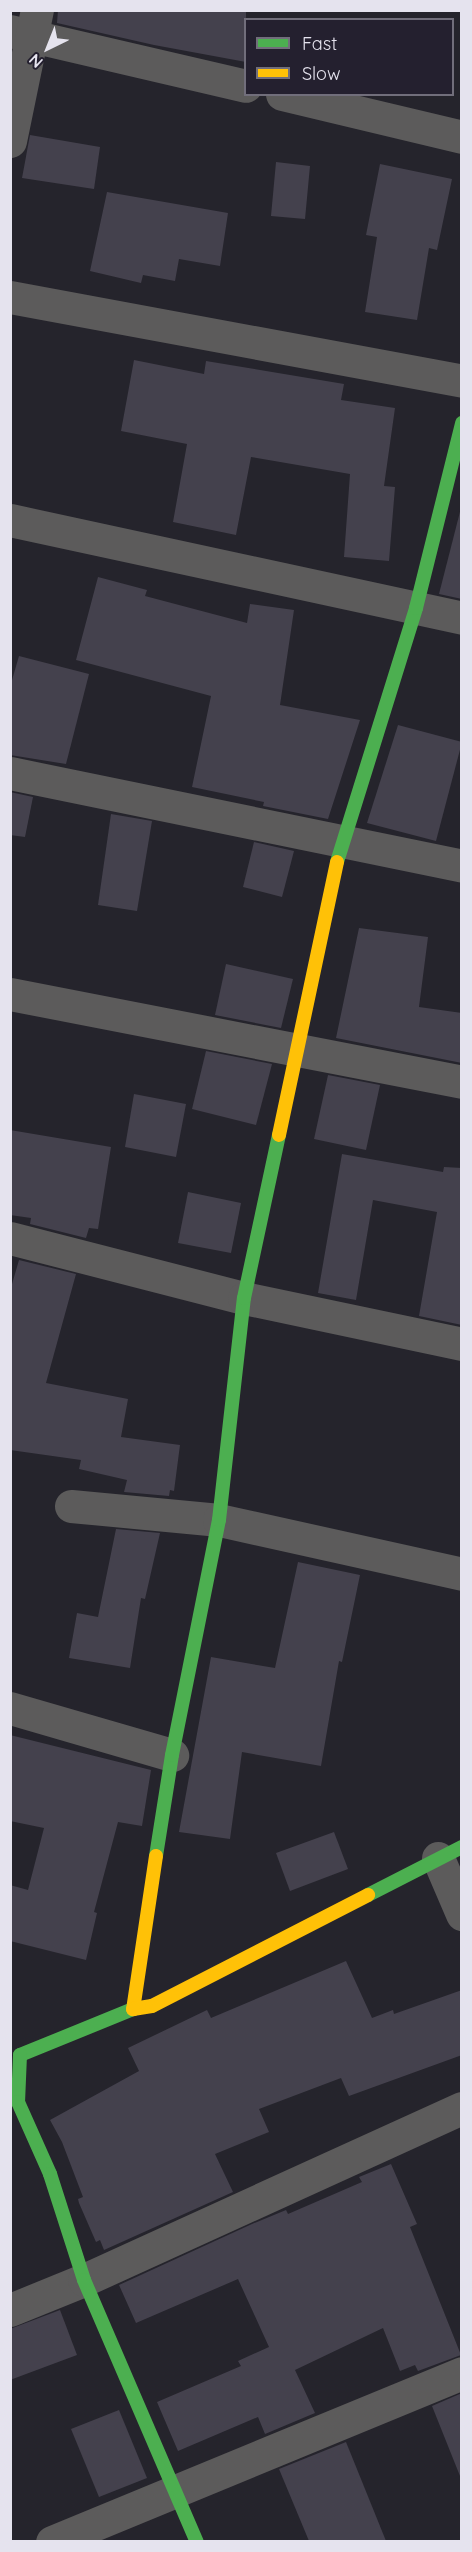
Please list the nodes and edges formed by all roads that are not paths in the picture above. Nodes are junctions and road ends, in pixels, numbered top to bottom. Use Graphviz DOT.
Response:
graph roads {
  1 [pos="27,25"];
  2 [pos="244,85"];
  3 [pos="290,96"];
  4 [pos="462,137"];
  5 [pos="10,141"];
  6 [pos="10,297"];
  7 [pos="462,381"];
  8 [pos="462,423"];
  9 [pos="10,520"];
  10 [pos="416,608"];
  11 [pos="462,618"];
  12 [pos="10,774"];
  13 [pos="341,841"];
  14 [pos="462,866"];
  15 [pos="10,994"];
  16 [pos="298,1052"];
  17 [pos="462,1082"];
  18 [pos="10,1238"];
  19 [pos="244,1298"];
  20 [pos="462,1344"];
  21 [pos="71,1506"];
  22 [pos="219,1520"];
  23 [pos="462,1574"];
  24 [pos="10,1708"];
  25 [pos="172,1755"];
  26 [pos="450,1852"];
  27 [pos="462,1914"];
  28 [pos="133,2009"];
  29 [pos="462,2109"];
  30 [pos="84,2280"];
  31 [pos="10,2310"];
  32 [pos="462,2373"];
  33 [pos="176,2491"];
  34 [pos="52,2541"];
  35 [pos="197,2541"];
  1 -- 2 [label="street"];
  1 -- 5 [label="street"];
  3 -- 4 [label="street"];
  6 -- 7 [label="street"];
  8 -- 10 [label="street"];
  9 -- 10 [label="street"];
  10 -- 11 [label="street"];
  10 -- 13 [label="street"];
  12 -- 13 [label="street"];
  13 -- 14 [label="street"];
  13 -- 16 [label="street"];
  15 -- 16 [label="street"];
  16 -- 17 [label="street"];
  16 -- 19 [label="street"];
  18 -- 19 [label="street"];
  19 -- 20 [label="street"];
  19 -- 22 [label="street"];
  21 -- 22 [label="street"];
  22 -- 23 [label="street"];
  22 -- 25 [label="street"];
  24 -- 25 [label="street"];
  25 -- 28 [label="street"];
  26 -- 27 [label="street"];
  26 -- 28 [label="street"];
  28 -- 30 [label="street"];
  29 -- 30 [label="street"];
  30 -- 31 [label="street"];
  30 -- 33 [label="street"];
  32 -- 33 [label="street"];
  33 -- 34 [label="street"];
  33 -- 35 [label="street"];
}
